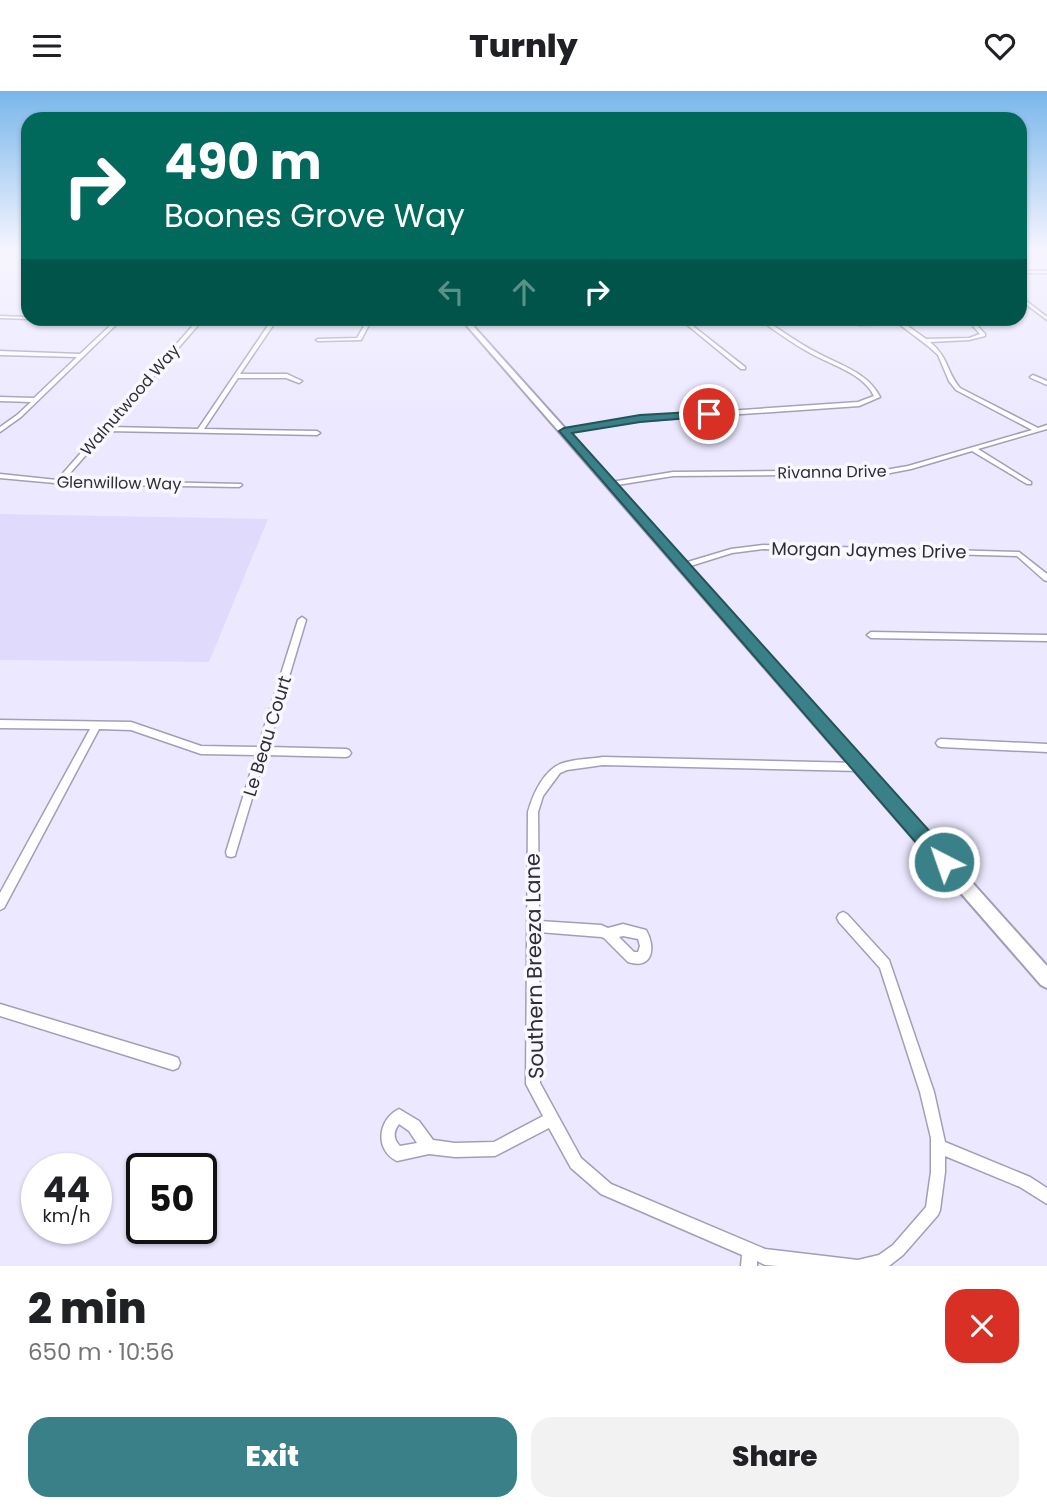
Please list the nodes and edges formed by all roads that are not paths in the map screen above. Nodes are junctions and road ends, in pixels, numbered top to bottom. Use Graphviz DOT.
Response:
graph roads {
  1 [pos="1031,306"];
  2 [pos="0,317"];
  3 [pos="21,318"];
  4 [pos="1047,319"];
  5 [pos="112,326"];
  6 [pos="195,326"];
  7 [pos="271,326"];
  8 [pos="366,326"];
  9 [pos="472,326"];
  10 [pos="691,326"];
  11 [pos="772,326"];
  12 [pos="904,326"];
  13 [pos="977,326"];
  14 [pos="318,340"];
  15 [pos="924,341"];
  16 [pos="0,353"];
  17 [pos="81,356"];
  18 [pos="743,367"];
  19 [pos="237,376"];
  20 [pos="1033,377"];
  21 [pos="299,381"];
  22 [pos="1047,383"];
  23 [pos="0,400"];
  24 [pos="36,400"];
  25 [pos="1047,427"];
  26 [pos="105,429"];
  27 [pos="0,430"];
  28 [pos="200,430"];
  29 [pos="1037,430"];
  30 [pos="564,431"];
  31 [pos="317,433"];
  32 [pos="973,449"];
  33 [pos="0,476"];
  34 [pos="58,483"];
  35 [pos="1028,483"];
  36 [pos="611,484"];
  37 [pos="239,485"];
  38 [pos="684,566"];
  39 [pos="1047,578"];
  40 [pos="302,620"];
  41 [pos="871,635"];
  42 [pos="1047,638"];
  43 [pos="0,724"];
  44 [pos="96,726"];
  45 [pos="940,743"];
  46 [pos="1047,748"];
  47 [pos="262,752"];
  48 [pos="346,753"];
  49 [pos="862,767"];
  50 [pos="231,852"];
  51 [pos="4,889"];
  52 [pos="0,904"];
  53 [pos="843,918"];
  54 [pos="532,926"];
  55 [pos="608,934"];
  56 [pos="1047,979"];
  57 [pos="0,1010"];
  58 [pos="173,1063"];
  59 [pos="552,1119"];
  60 [pos="938,1146"];
  61 [pos="429,1147"];
  62 [pos="1047,1197"];
  63 [pos="750,1259"];
  64 [pos="855,1266"];
  65 [pos="861,1266"];
  1 -- 4 [label="street"];
  2 -- 3 [label="street"];
  5 -- 17 [label="street"];
  6 -- 26 [label="street, Walnutwood Way"];
  7 -- 19 [label="street"];
  8 -- 14 [label="street"];
  9 -- 30 [label="main road"];
  10 -- 18 [label="street"];
  11 -- 30 [label="street"];
  12 -- 15 [label="street"];
  13 -- 15 [label="street"];
  15 -- 29 [label="street"];
  16 -- 17 [label="street"];
  17 -- 24 [label="street"];
  19 -- 21 [label="street"];
  19 -- 28 [label="street"];
  20 -- 22 [label="street"];
  23 -- 24 [label="street"];
  24 -- 27 [label="street"];
  25 -- 29 [label="street, Rivanna Drive"];
  26 -- 28 [label="street"];
  26 -- 34 [label="street, Walnutwood Way"];
  28 -- 31 [label="street"];
  29 -- 32 [label="street, Rivanna Drive"];
  30 -- 36 [label="main road"];
  32 -- 35 [label="street"];
  32 -- 36 [label="street, Rivanna Drive"];
  33 -- 34 [label="street, Glenwillow Way"];
  34 -- 37 [label="street, Glenwillow Way"];
  36 -- 38 [label="main road"];
  38 -- 39 [label="street, Morgan Jaymes Drive"];
  38 -- 49 [label="main road"];
  40 -- 47 [label="street, Le Beau Court"];
  41 -- 42 [label="street"];
  43 -- 44 [label="street"];
  44 -- 47 [label="street"];
  44 -- 51 [label="street"];
  45 -- 46 [label="street"];
  47 -- 48 [label="street"];
  47 -- 50 [label="street, Le Beau Court"];
  49 -- 54 [label="street, Southern Breeza Lane"];
  49 -- 56 [label="main road"];
  51 -- 52 [label="street"];
  53 -- 60 [label="street"];
  54 -- 55 [label="street"];
  54 -- 59 [label="street, Southern Breeza Lane"];
  57 -- 58 [label="street"];
  59 -- 61 [label="street"];
  59 -- 63 [label="street, Southern Breeza Lane"];
  60 -- 62 [label="street"];
  60 -- 65 [label="street"];
  63 -- 64 [label="street, Southern Breeza Lane"];
}
